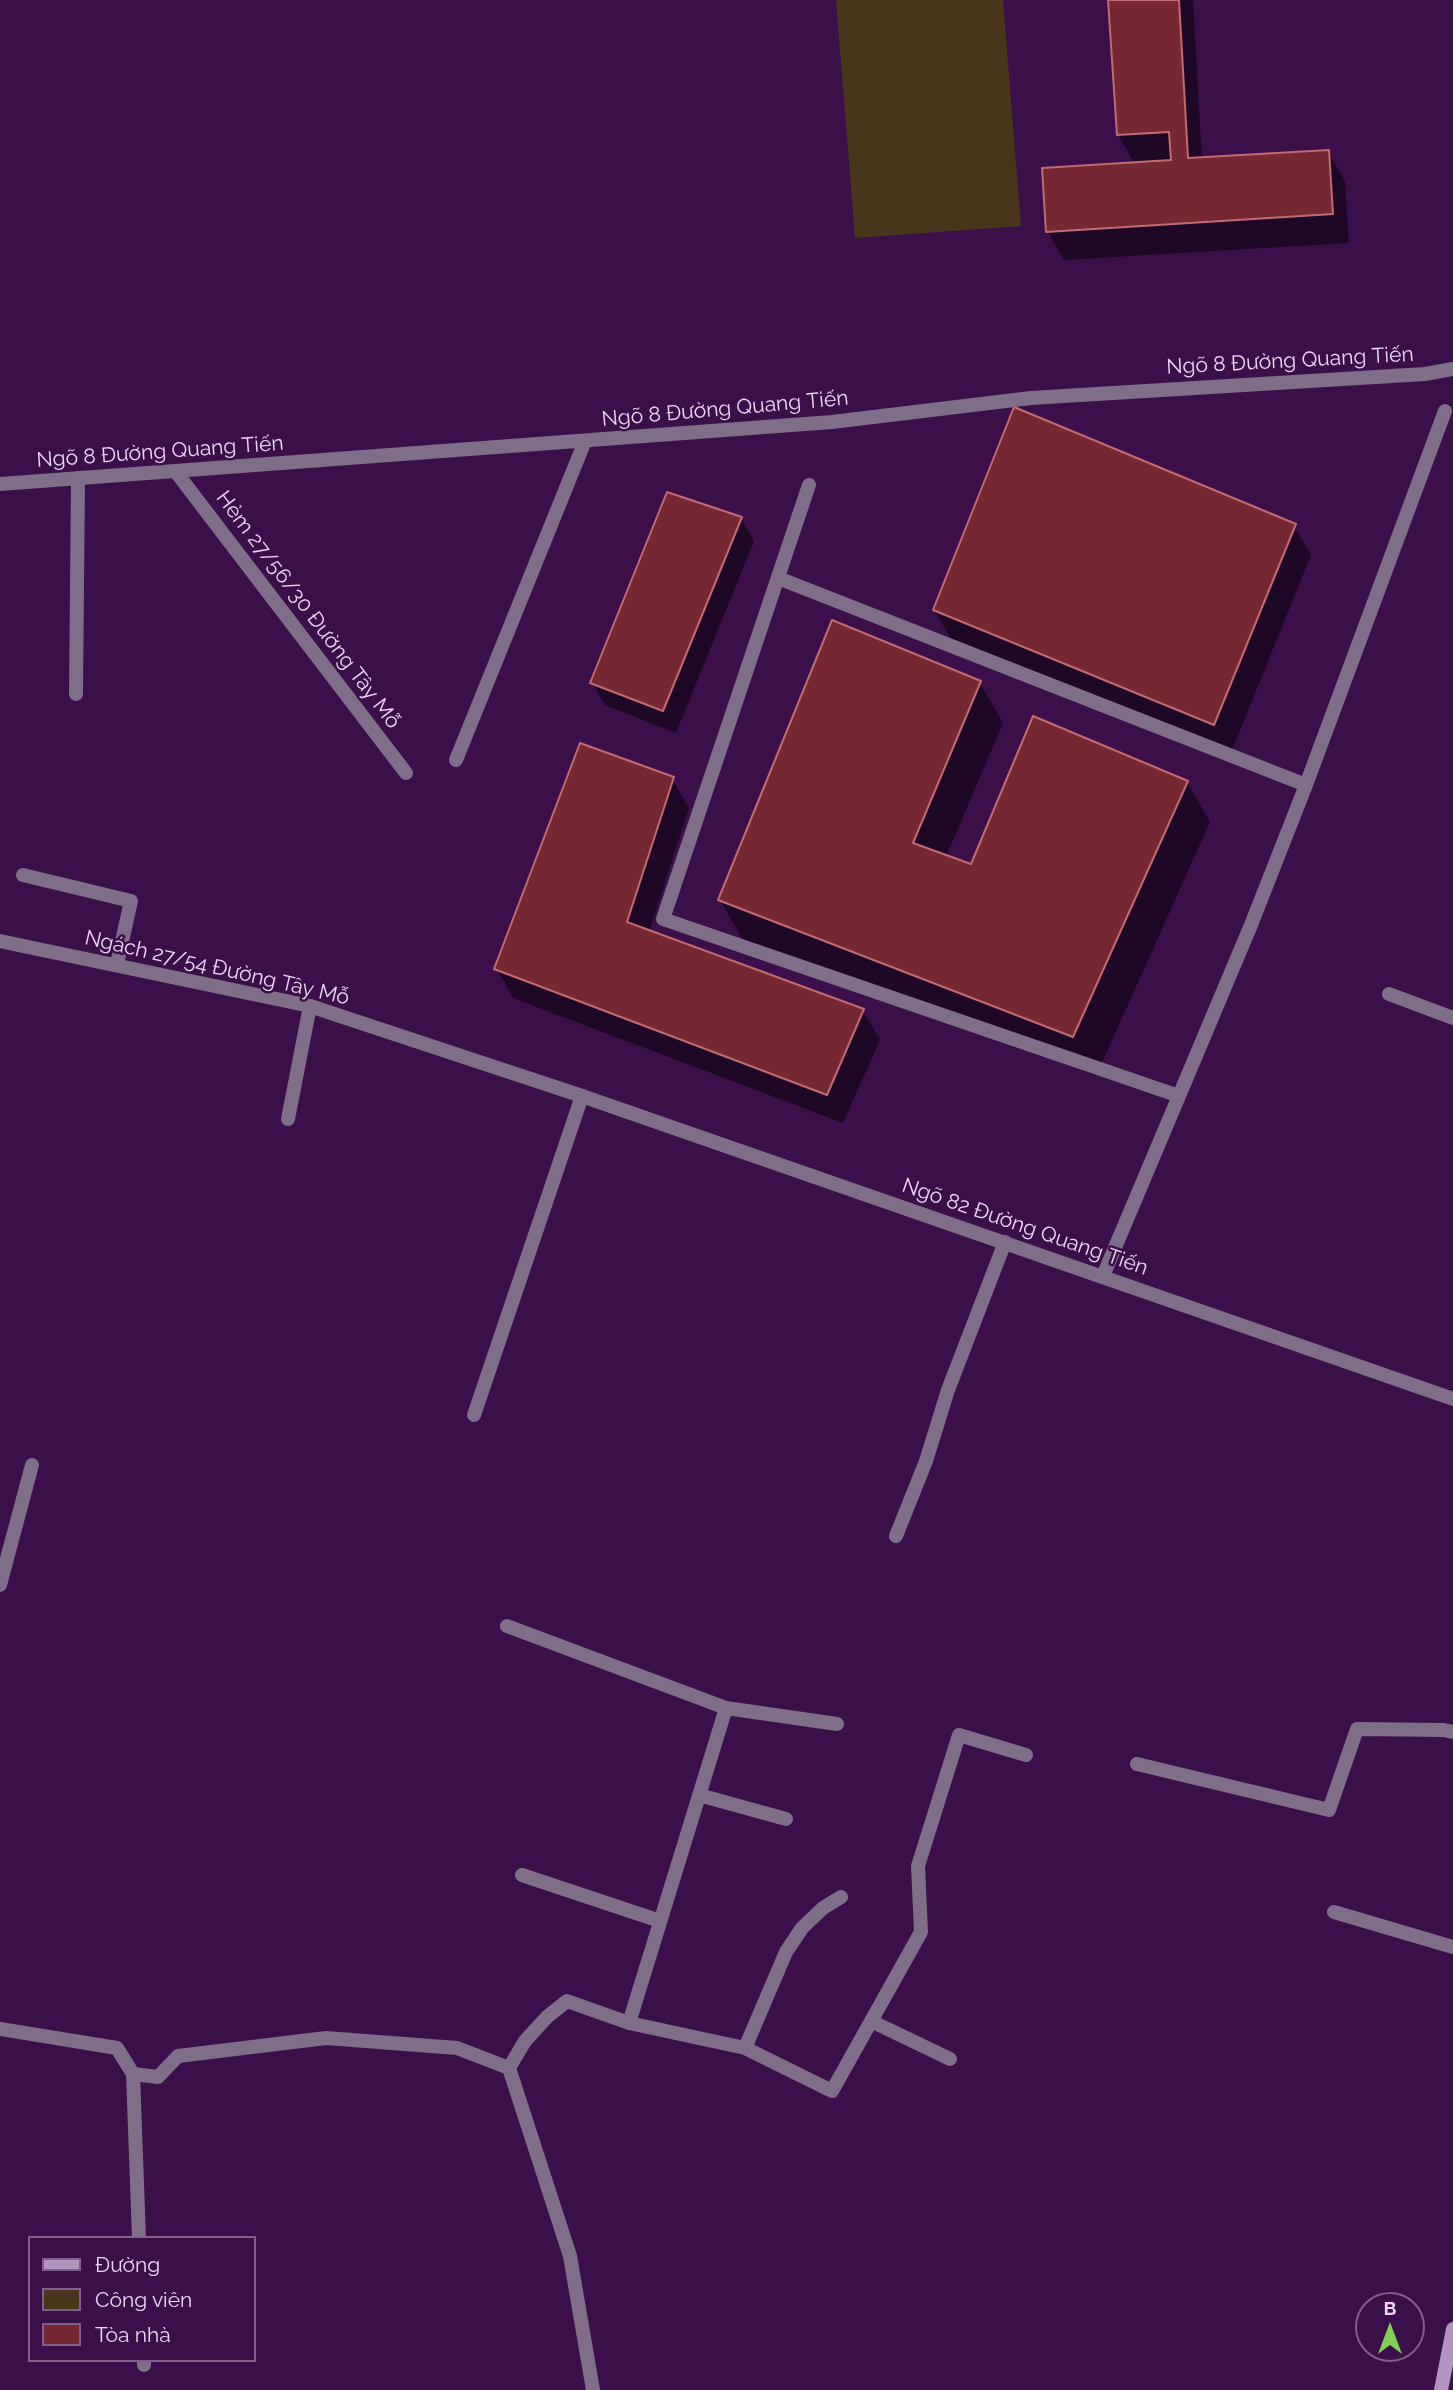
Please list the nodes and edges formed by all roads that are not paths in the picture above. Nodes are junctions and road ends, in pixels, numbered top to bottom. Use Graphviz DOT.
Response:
graph roads {
  1 [pos="1453,369"];
  2 [pos="1446,411"];
  3 [pos="585,441"];
  4 [pos="176,472"];
  5 [pos="78,478"];
  6 [pos="0,484"];
  7 [pos="809,485"];
  8 [pos="778,578"];
  9 [pos="76,694"];
  10 [pos="456,760"];
  11 [pos="406,773"];
  12 [pos="1306,785"];
  13 [pos="23,875"];
  14 [pos="0,941"];
  15 [pos="117,964"];
  16 [pos="1389,994"];
  17 [pos="310,1006"];
  18 [pos="1453,1018"];
  19 [pos="582,1096"];
  20 [pos="1179,1096"];
  21 [pos="288,1119"];
  22 [pos="1005,1242"];
  23 [pos="1103,1276"];
  24 [pos="1453,1399"];
  25 [pos="474,1415"];
  26 [pos="32,1465"];
  27 [pos="896,1536"];
  28 [pos="0,1585"];
  29 [pos="507,1626"];
  30 [pos="726,1708"];
  31 [pos="837,1724"];
  32 [pos="1453,1732"];
  33 [pos="1026,1755"];
  34 [pos="1137,1764"];
  35 [pos="699,1795"];
  36 [pos="786,1819"];
  37 [pos="522,1875"];
  38 [pos="841,1898"];
  39 [pos="1334,1912"];
  40 [pos="660,1921"];
  41 [pos="1453,1947"];
  42 [pos="871,2021"];
  43 [pos="629,2023"];
  44 [pos="0,2029"];
  45 [pos="745,2048"];
  46 [pos="950,2059"];
  47 [pos="509,2068"];
  48 [pos="133,2074"];
  49 [pos="139,2236"];
  50 [pos="1453,2329"];
  51 [pos="593,2390"];
  52 [pos="1441,2390"];
  1 -- 3 [label="street, Ngõ 8 Đường Quang Tiến"];
  2 -- 12 [label="street"];
  3 -- 4 [label="street, Ngõ 8 Đường Quang Tiến"];
  3 -- 10 [label="street"];
  4 -- 5 [label="street, Ngõ 8 Đường Quang Tiến"];
  4 -- 11 [label="street, Hẻm 27/56/30 Đường Tây Mỗ"];
  5 -- 6 [label="street, Ngõ 8 Đường Quang Tiến"];
  5 -- 9 [label="street"];
  7 -- 8 [label="street"];
  8 -- 12 [label="street"];
  8 -- 20 [label="street"];
  12 -- 20 [label="street"];
  13 -- 15 [label="street"];
  14 -- 15 [label="street, Ngách 27/54 Đường Tây Mỗ"];
  15 -- 17 [label="street, Ngách 27/54 Đường Tây Mỗ"];
  16 -- 18 [label="street"];
  17 -- 19 [label="street, Ngách 27/54 Đường Tây Mỗ"];
  17 -- 21 [label="street"];
  19 -- 22 [label="street, Ngõ 82 Đường Quang Tiến"];
  19 -- 25 [label="street"];
  20 -- 23 [label="street"];
  22 -- 23 [label="street, Ngõ 82 Đường Quang Tiến"];
  22 -- 27 [label="street"];
  23 -- 24 [label="street, Ngõ 82 Đường Quang Tiến"];
  26 -- 28 [label="street"];
  29 -- 30 [label="street"];
  30 -- 31 [label="street"];
  30 -- 35 [label="street"];
  32 -- 34 [label="street"];
  33 -- 42 [label="street"];
  35 -- 36 [label="street"];
  35 -- 40 [label="street"];
  37 -- 40 [label="street"];
  38 -- 45 [label="street"];
  39 -- 41 [label="street"];
  40 -- 43 [label="street"];
  42 -- 45 [label="street"];
  42 -- 46 [label="street"];
  43 -- 45 [label="street"];
  43 -- 47 [label="street"];
  44 -- 48 [label="street"];
  47 -- 48 [label="street"];
  47 -- 51 [label="street"];
  48 -- 49 [label="street"];
  50 -- 52 [label="street"];
}
